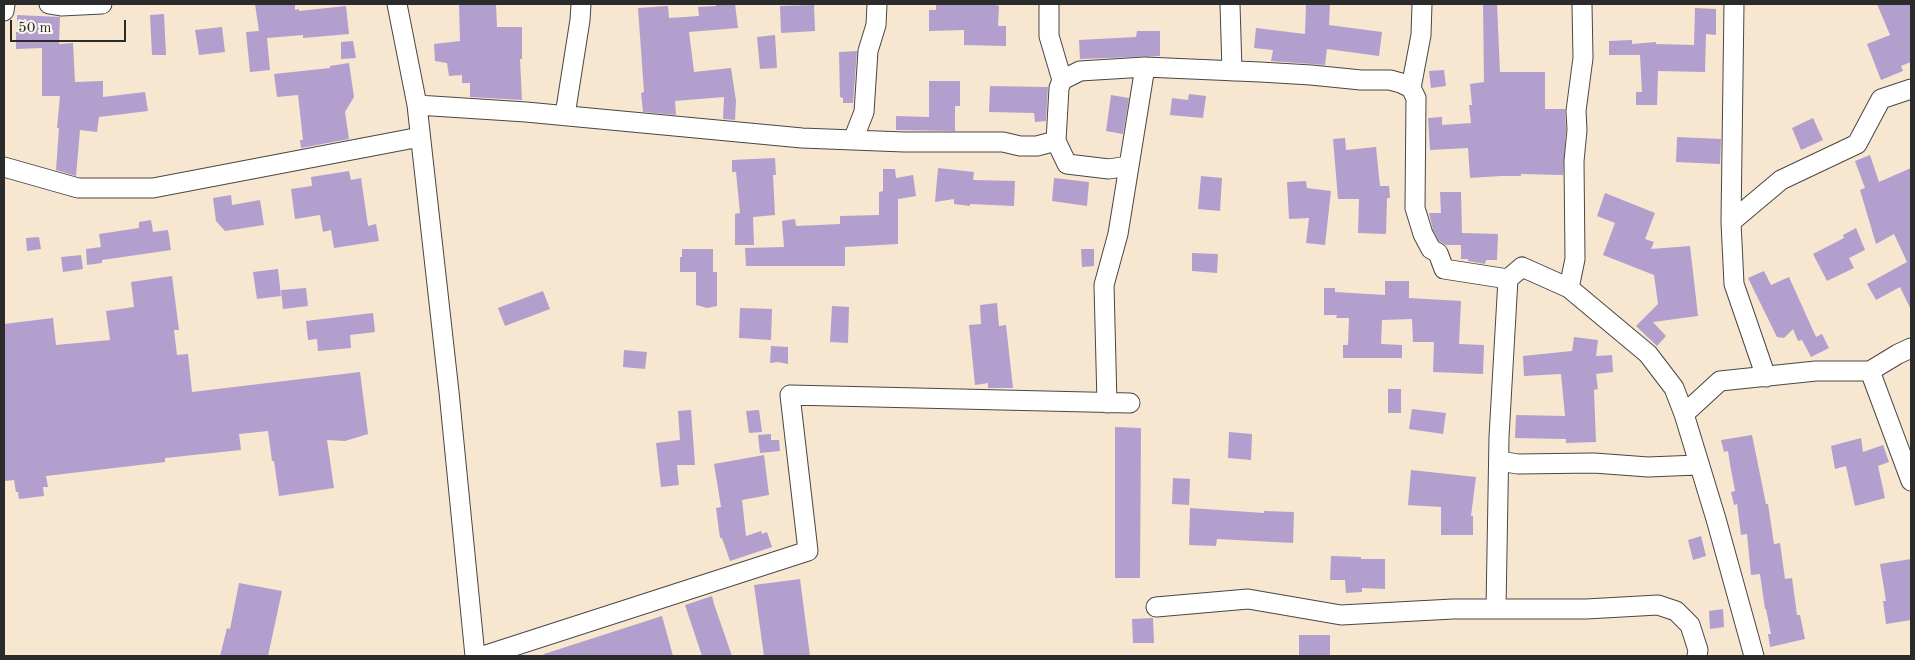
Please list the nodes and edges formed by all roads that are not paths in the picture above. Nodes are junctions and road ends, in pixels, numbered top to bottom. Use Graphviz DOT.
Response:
graph roads {
  1 [pos="5,4"];
  2 [pos="50,4"];
  3 [pos="102,4"];
  4 [pos="397,4"];
  5 [pos="580,4"];
  6 [pos="877,4"];
  7 [pos="1049,4"];
  8 [pos="1230,4"];
  9 [pos="1422,4"];
  10 [pos="1582,4"];
  11 [pos="1734,4"];
  12 [pos="4,10"];
  13 [pos="1144,67"];
  14 [pos="1232,70"];
  15 [pos="1062,80"];
  16 [pos="1411,88"];
  17 [pos="1911,89"];
  18 [pos="416,105"];
  19 [pos="565,115"];
  20 [pos="420,137"];
  21 [pos="853,140"];
  22 [pos="1056,141"];
  23 [pos="1128,166"];
  24 [pos="4,167"];
  25 [pos="1731,222"];
  26 [pos="1508,279"];
  27 [pos="1569,288"];
  28 [pos="1911,348"];
  29 [pos="1870,371"];
  30 [pos="1766,377"];
  31 [pos="1107,403"];
  32 [pos="1130,403"];
  33 [pos="1684,414"];
  34 [pos="1499,462"];
  35 [pos="1698,465"];
  36 [pos="1911,481"];
  37 [pos="1156,607"];
  38 [pos="1496,608"];
  39 [pos="475,656"];
  40 [pos="483,656"];
  41 [pos="1697,656"];
  42 [pos="1754,656"];
  1 -- 12 [label="street"];
  2 -- 3 [label="street"];
  4 -- 18 [label="street"];
  5 -- 19 [label="street"];
  6 -- 21 [label="street"];
  7 -- 15 [label="street"];
  8 -- 14 [label="street"];
  9 -- 16 [label="street"];
  10 -- 27 [label="street"];
  11 -- 25 [label="street"];
  13 -- 14 [label="street"];
  13 -- 15 [label="street"];
  13 -- 23 [label="street"];
  14 -- 16 [label="street"];
  15 -- 22 [label="street"];
  16 -- 26 [label="street"];
  17 -- 25 [label="street"];
  18 -- 19 [label="street"];
  18 -- 20 [label="street"];
  19 -- 21 [label="street"];
  20 -- 24 [label="street"];
  20 -- 39 [label="street"];
  21 -- 22 [label="street"];
  22 -- 23 [label="street"];
  23 -- 31 [label="street"];
  25 -- 30 [label="street"];
  26 -- 27 [label="street"];
  26 -- 34 [label="street"];
  27 -- 33 [label="street"];
  28 -- 29 [label="street"];
  29 -- 30 [label="street"];
  29 -- 36 [label="street"];
  30 -- 33 [label="street"];
  31 -- 32 [label="street"];
  31 -- 40 [label="street"];
  33 -- 35 [label="street"];
  34 -- 35 [label="street"];
  34 -- 38 [label="street"];
  35 -- 42 [label="street"];
  37 -- 38 [label="street"];
  38 -- 41 [label="street"];
}
